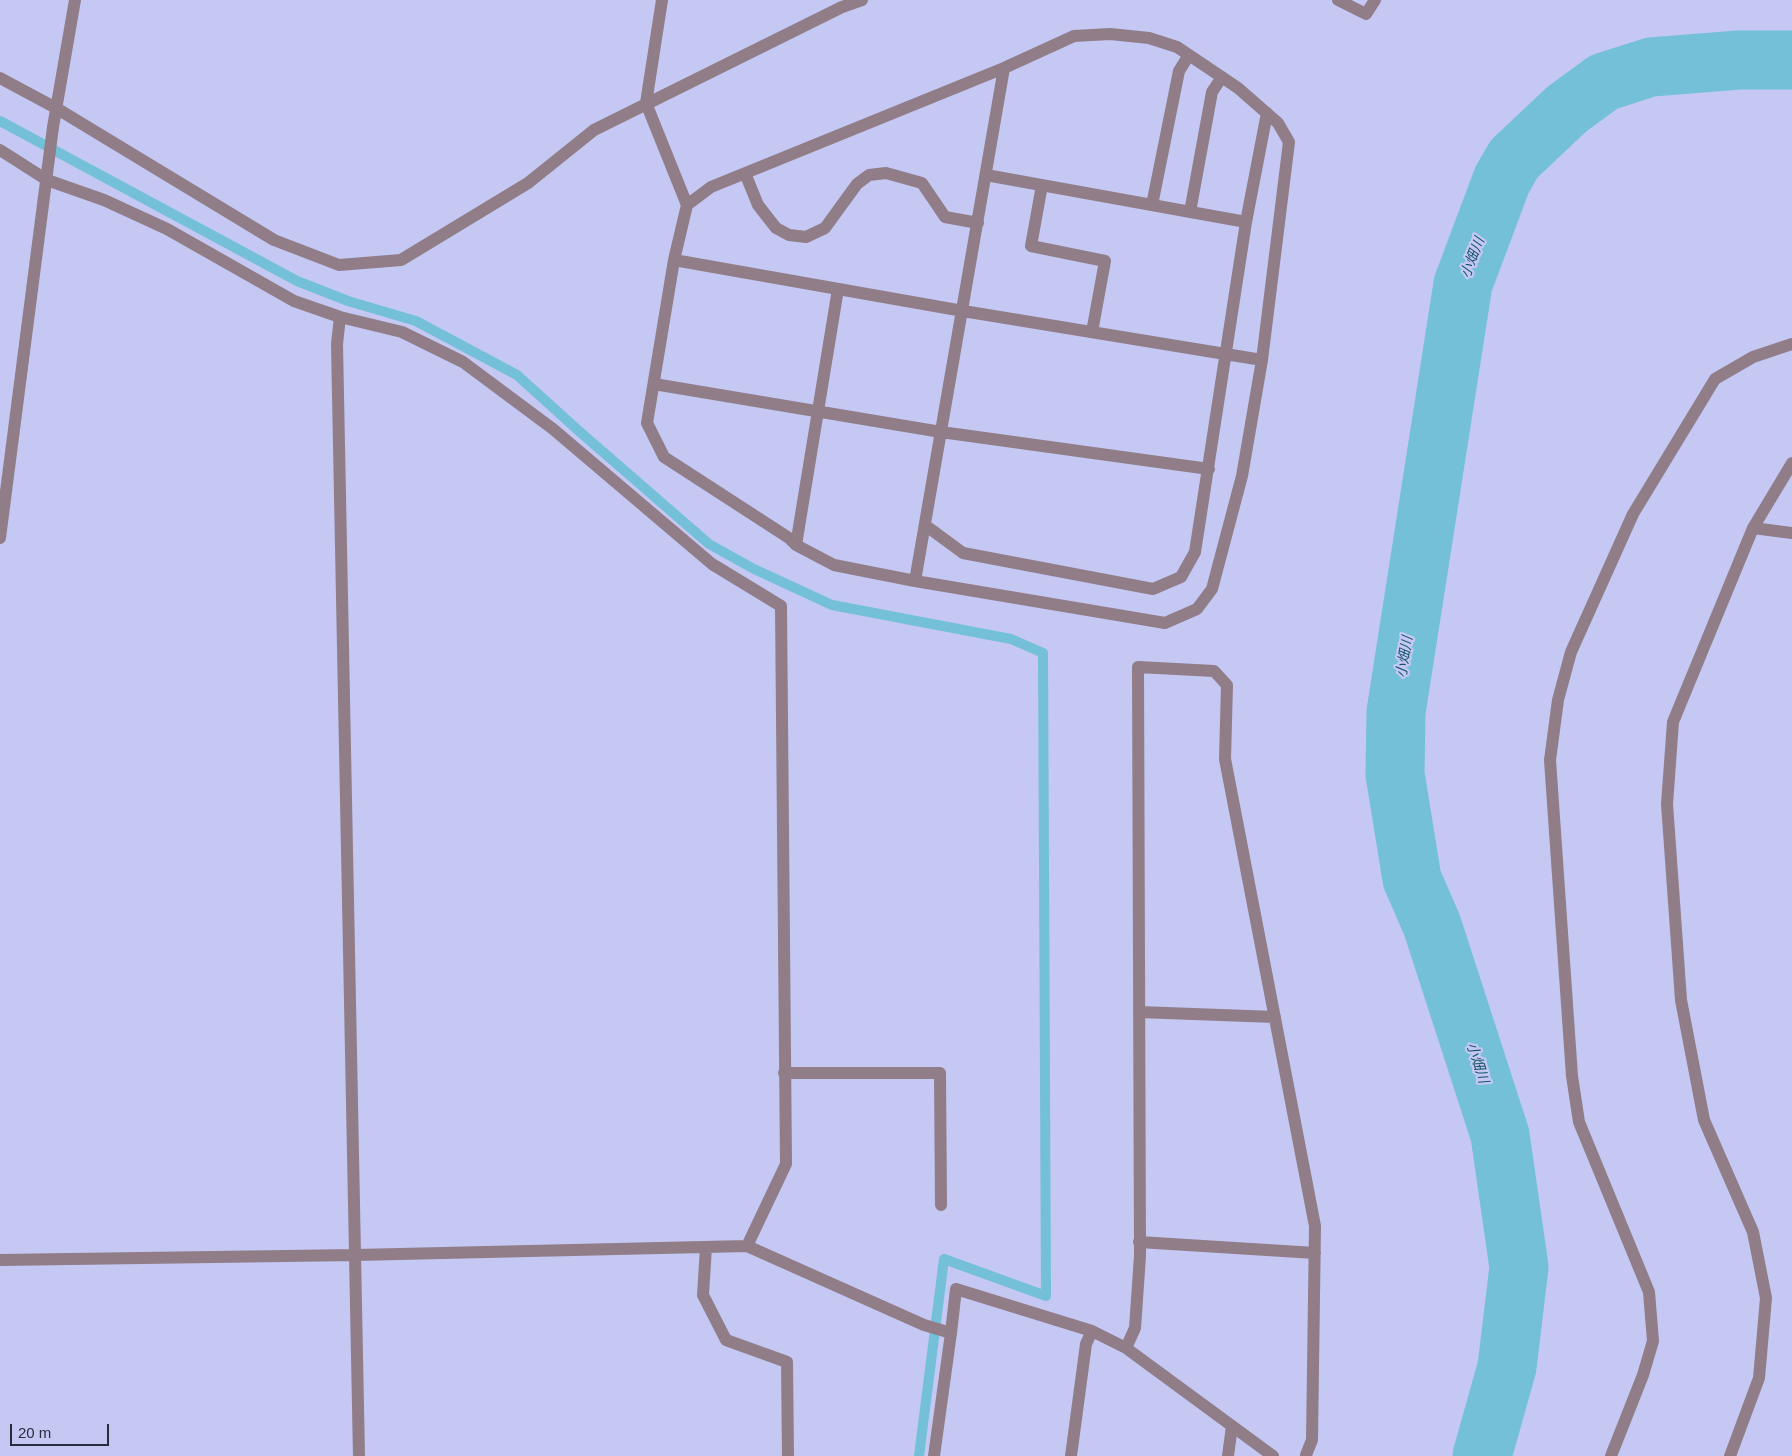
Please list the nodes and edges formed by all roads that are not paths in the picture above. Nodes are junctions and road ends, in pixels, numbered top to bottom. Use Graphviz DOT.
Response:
graph roads {
  1 [pos="75,0"];
  2 [pos="662,0"];
  3 [pos="862,0"];
  4 [pos="1338,0"];
  5 [pos="1374,0"];
  6 [pos="1189,55"];
  7 [pos="1004,68"];
  8 [pos="1222,77"];
  9 [pos="0,78"];
  10 [pos="646,103"];
  11 [pos="56,108"];
  12 [pos="1267,113"];
  13 [pos="0,150"];
  14 [pos="745,173"];
  15 [pos="986,175"];
  16 [pos="47,180"];
  17 [pos="1042,185"];
  18 [pos="1152,205"];
  19 [pos="687,206"];
  20 [pos="1190,212"];
  21 [pos="1246,222"];
  22 [pos="978,223"];
  23 [pos="674,260"];
  24 [pos="838,288"];
  25 [pos="963,311"];
  26 [pos="340,317"];
  27 [pos="1092,332"];
  28 [pos="1792,344"];
  29 [pos="1225,354"];
  30 [pos="1262,360"];
  31 [pos="654,384"];
  32 [pos="818,412"];
  33 [pos="941,432"];
  34 [pos="1792,463"];
  35 [pos="1209,469"];
  36 [pos="925,525"];
  37 [pos="1753,528"];
  38 [pos="1792,533"];
  39 [pos="0,538"];
  40 [pos="796,545"];
  41 [pos="915,581"];
  42 [pos="1139,1012"];
  43 [pos="1275,1017"];
  44 [pos="784,1073"];
  45 [pos="941,1205"];
  46 [pos="1139,1242"];
  47 [pos="746,1246"];
  48 [pos="706,1247"];
  49 [pos="1315,1253"];
  50 [pos="356,1255"];
  51 [pos="0,1260"];
  52 [pos="1092,1331"];
  53 [pos="951,1333"];
  54 [pos="1126,1348"];
  55 [pos="1232,1426"];
  56 [pos="360,1456"];
  57 [pos="788,1456"];
  58 [pos="934,1456"];
  59 [pos="1071,1456"];
  60 [pos="1228,1456"];
  61 [pos="1273,1456"];
  62 [pos="1306,1456"];
  63 [pos="1611,1456"];
  64 [pos="1730,1456"];
  1 -- 11 [label="street"];
  2 -- 10 [label="street"];
  3 -- 10 [label="street"];
  4 -- 5 [label="street"];
  6 -- 7 [label="street"];
  6 -- 8 [label="street"];
  6 -- 18 [label="street"];
  7 -- 14 [label="street"];
  7 -- 15 [label="street"];
  8 -- 12 [label="street"];
  8 -- 20 [label="street"];
  9 -- 11 [label="street"];
  10 -- 11 [label="street"];
  10 -- 19 [label="street"];
  11 -- 16 [label="street"];
  12 -- 21 [label="street"];
  12 -- 30 [label="street"];
  13 -- 16 [label="street"];
  14 -- 19 [label="street"];
  14 -- 22 [label="street"];
  15 -- 17 [label="street"];
  15 -- 22 [label="street"];
  16 -- 26 [label="street"];
  16 -- 39 [label="street"];
  17 -- 18 [label="street"];
  17 -- 27 [label="street"];
  18 -- 20 [label="street"];
  19 -- 23 [label="street"];
  20 -- 21 [label="street"];
  21 -- 29 [label="street"];
  22 -- 25 [label="street"];
  23 -- 24 [label="street"];
  23 -- 31 [label="street"];
  24 -- 25 [label="street"];
  24 -- 32 [label="street"];
  25 -- 27 [label="street"];
  25 -- 33 [label="street"];
  26 -- 44 [label="street"];
  26 -- 50 [label="street"];
  27 -- 29 [label="street"];
  28 -- 63 [label="street"];
  29 -- 30 [label="street"];
  29 -- 35 [label="street"];
  30 -- 41 [label="street"];
  31 -- 32 [label="street"];
  31 -- 40 [label="street"];
  32 -- 33 [label="street"];
  32 -- 40 [label="street"];
  33 -- 35 [label="street"];
  33 -- 36 [label="street"];
  34 -- 37 [label="street"];
  35 -- 36 [label="street"];
  36 -- 41 [label="street"];
  37 -- 38 [label="street"];
  37 -- 64 [label="street"];
  40 -- 41 [label="street"];
  42 -- 43 [label="street"];
  42 -- 43 [label="street"];
  42 -- 46 [label="street"];
  43 -- 49 [label="street"];
  44 -- 45 [label="street"];
  44 -- 47 [label="street"];
  46 -- 49 [label="street"];
  46 -- 54 [label="street"];
  47 -- 48 [label="street"];
  47 -- 53 [label="street"];
  48 -- 50 [label="street"];
  48 -- 57 [label="street"];
  49 -- 62 [label="street"];
  50 -- 51 [label="street"];
  50 -- 56 [label="street"];
  52 -- 53 [label="street"];
  52 -- 54 [label="street"];
  52 -- 59 [label="street"];
  53 -- 58 [label="street"];
  54 -- 55 [label="street"];
  55 -- 60 [label="street"];
  55 -- 61 [label="street"];
}
